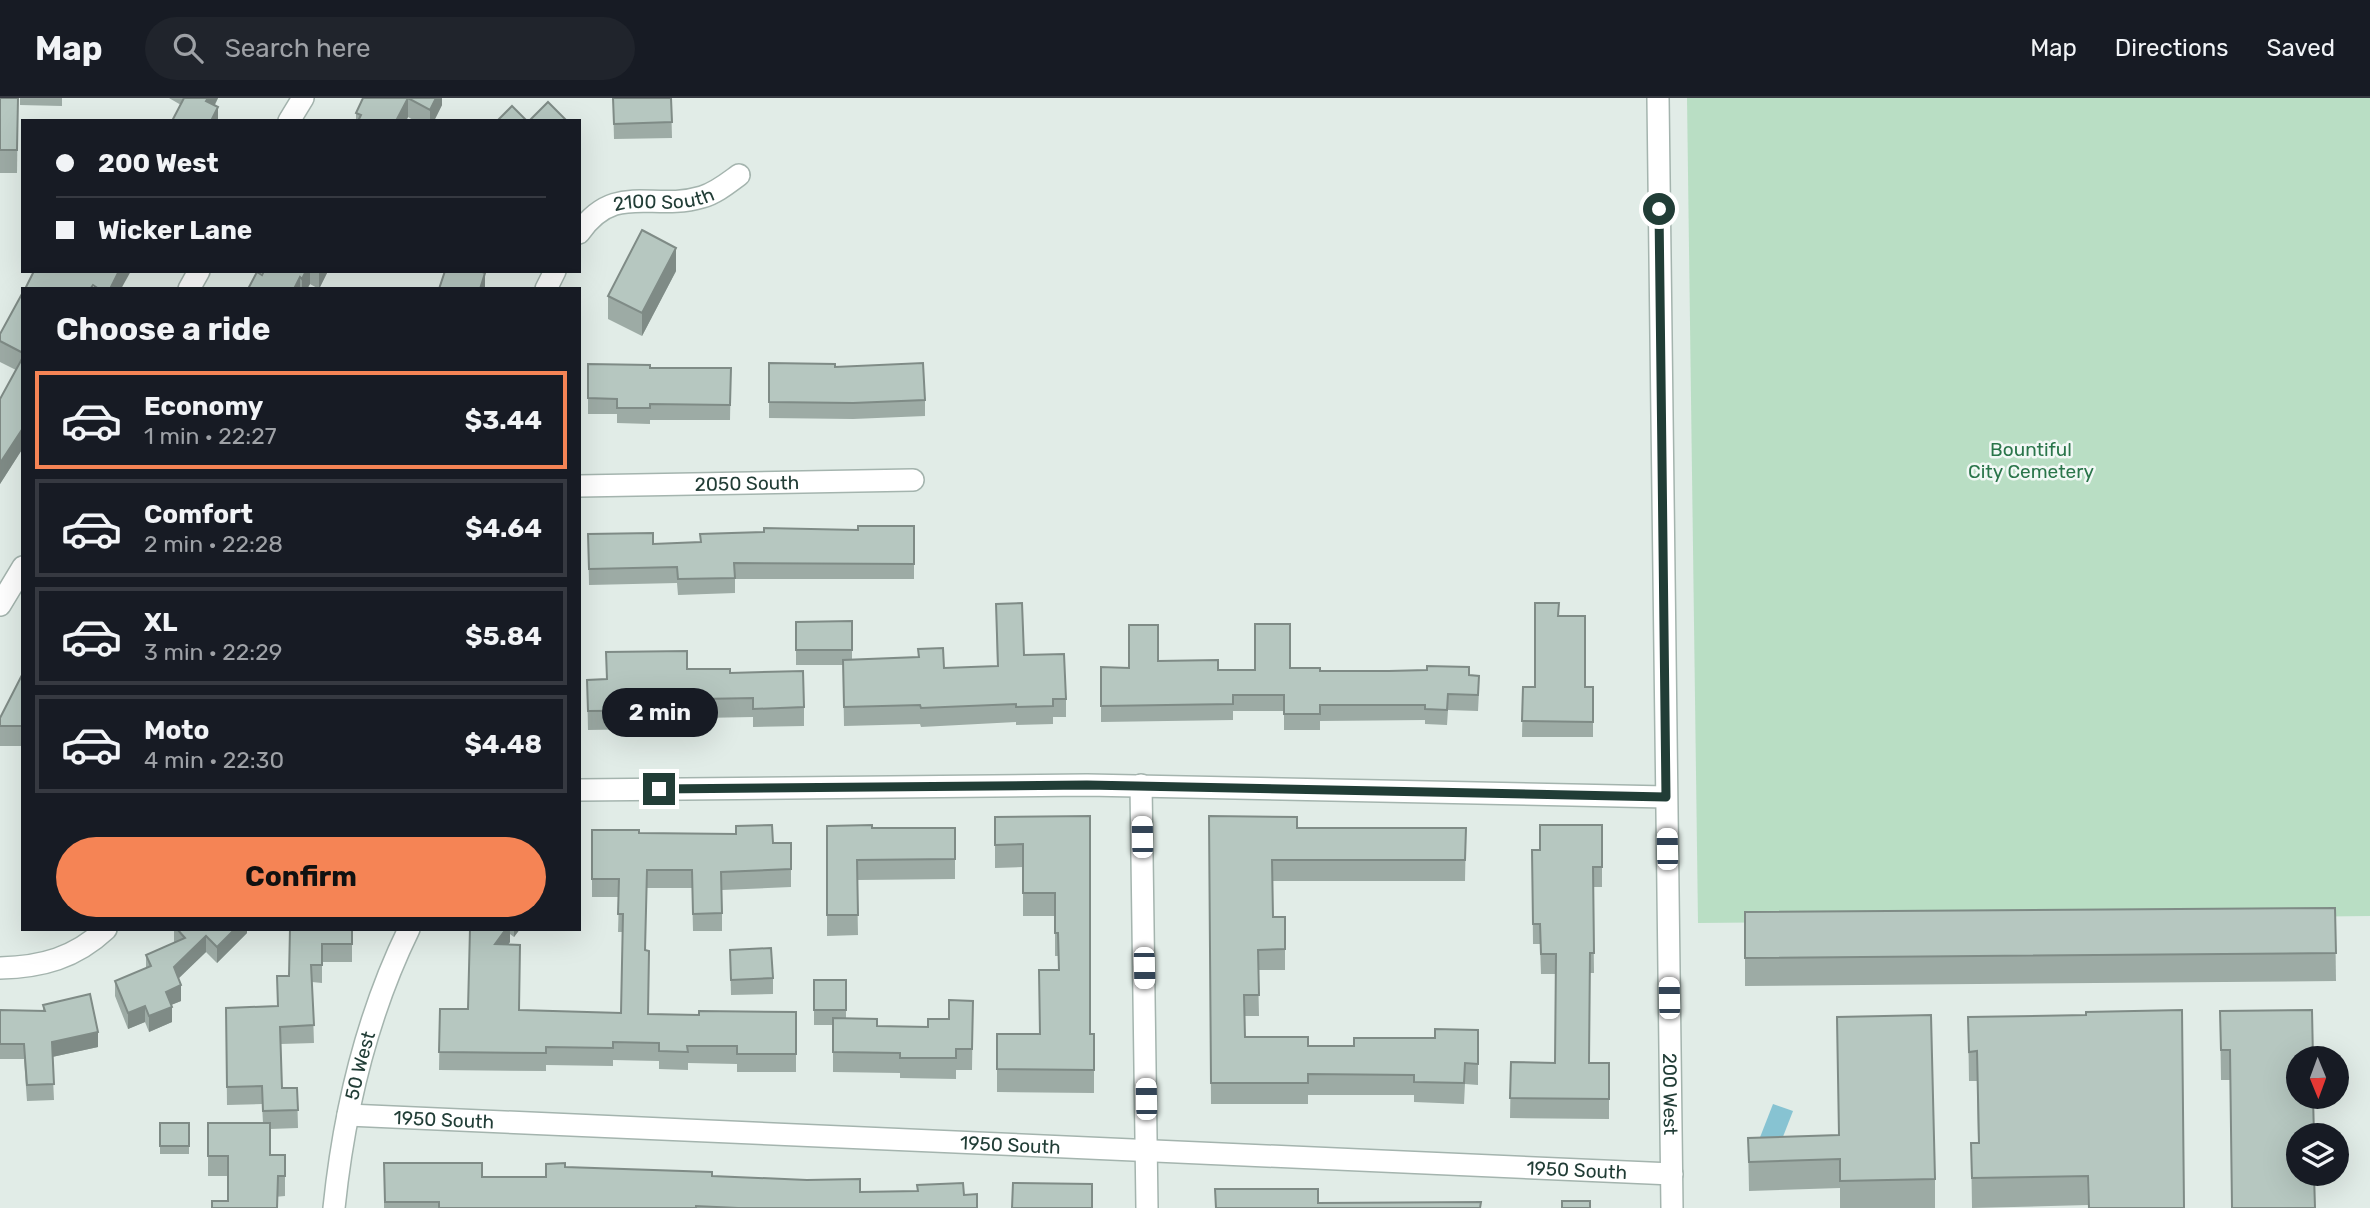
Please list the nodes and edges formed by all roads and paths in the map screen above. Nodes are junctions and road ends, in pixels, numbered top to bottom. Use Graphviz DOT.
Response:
graph roads {
  1 [pos="303,98"];
  2 [pos="1658,98"];
  3 [pos="290,119"];
  4 [pos="739,175"];
  5 [pos="584,226"];
  6 [pos="913,480"];
  7 [pos="581,486"];
  8 [pos="21,570"];
  9 [pos="0,605"];
  10 [pos="1141,785"];
  11 [pos="581,790"];
  12 [pos="1666,797"];
  13 [pos="104,931"];
  14 [pos="408,931"];
  15 [pos="0,968"];
  16 [pos="348,1115"];
  17 [pos="1146,1151"];
  18 [pos="1672,1174"];
  19 [pos="334,1208"];
  20 [pos="1147,1208"];
  21 [pos="1672,1208"];
  1 -- 3 [label="street"];
  2 -- 12 [label="street, 200 West"];
  4 -- 5 [label="street, 2100 South"];
  6 -- 7 [label="street, 2050 South"];
  8 -- 9 [label="street"];
  10 -- 11 [label="street"];
  10 -- 12 [label="street"];
  10 -- 17 [label="street"];
  12 -- 18 [label="street, 200 West"];
  13 -- 15 [label="street"];
  14 -- 16 [label="street, 50 West"];
  16 -- 17 [label="street, 1950 South"];
  16 -- 19 [label="street, 50 West"];
  17 -- 18 [label="street, 1950 South"];
  17 -- 20 [label="street"];
  18 -- 21 [label="street, 200 West"];
}
